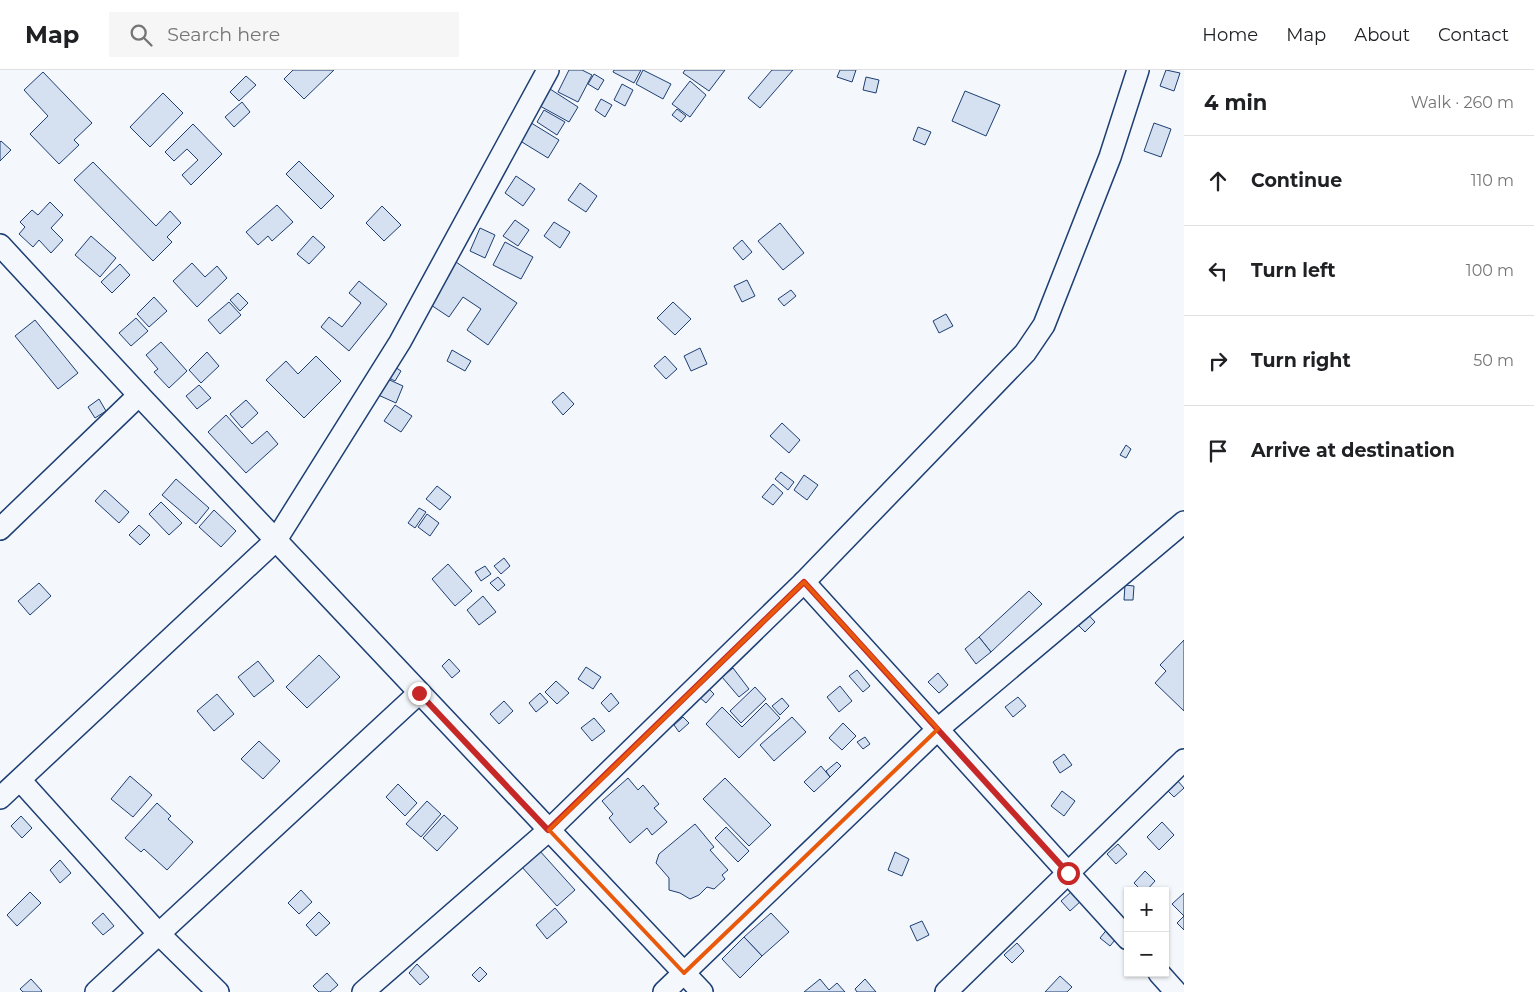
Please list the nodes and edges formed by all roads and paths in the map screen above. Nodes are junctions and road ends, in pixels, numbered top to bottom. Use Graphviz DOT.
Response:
graph roads {
  1 [pos="548,70"];
  2 [pos="1138,70"];
  3 [pos="0,245"];
  4 [pos="139,395"];
  5 [pos="1184,522"];
  6 [pos="0,529"];
  7 [pos="276,540"];
  8 [pos="804,582"];
  9 [pos="419,693"];
  10 [pos="938,729"];
  11 [pos="1184,760"];
  12 [pos="20,780"];
  13 [pos="0,798"];
  14 [pos="548,830"];
  15 [pos="1068,873"];
  16 [pos="158,933"];
  17 [pos="1124,935"];
  18 [pos="684,973"];
  19 [pos="1163,977"];
  20 [pos="96,992"];
  21 [pos="218,992"];
  22 [pos="363,992"];
  23 [pos="664,992"];
  24 [pos="702,992"];
  25 [pos="946,992"];
  26 [pos="1176,992"];
  1 -- 7 [label="street"];
  2 -- 8 [label="street"];
  3 -- 4 [label="street"];
  4 -- 6 [label="street"];
  4 -- 7 [label="street"];
  5 -- 10 [label="street"];
  7 -- 9 [label="street"];
  7 -- 12 [label="street"];
  8 -- 10 [label="street"];
  8 -- 14 [label="street"];
  9 -- 14 [label="street"];
  9 -- 16 [label="street"];
  10 -- 15 [label="street"];
  10 -- 18 [label="street"];
  11 -- 15 [label="street"];
  12 -- 13 [label="street"];
  12 -- 16 [label="street"];
  14 -- 18 [label="street"];
  14 -- 22 [label="street"];
  15 -- 17 [label="street"];
  15 -- 25 [label="street"];
  16 -- 20 [label="street"];
  16 -- 21 [label="street"];
  18 -- 23 [label="street"];
  18 -- 24 [label="street"];
  19 -- 26 [label="street"];
}
